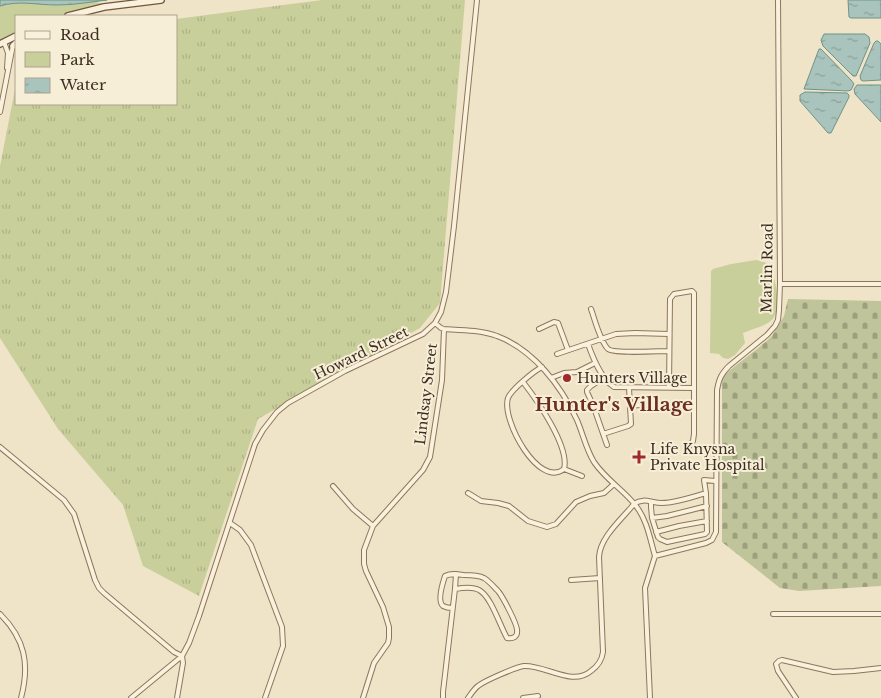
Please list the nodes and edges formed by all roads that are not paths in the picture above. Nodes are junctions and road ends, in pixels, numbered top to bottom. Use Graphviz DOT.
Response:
graph roads {
  1 [pos="161,0"];
  2 [pos="477,0"];
  3 [pos="778,0"];
  4 [pos="72,15"];
  5 [pos="14,41"];
  6 [pos="2,43"];
  7 [pos="8,70"];
  8 [pos="0,112"];
  9 [pos="780,284"];
  10 [pos="881,284"];
  11 [pos="591,309"];
  12 [pos="435,323"];
  13 [pos="444,329"];
  14 [pos="539,330"];
  15 [pos="669,334"];
  16 [pos="602,338"];
  17 [pos="588,344"];
  18 [pos="568,350"];
  19 [pos="669,351"];
  20 [pos="558,354"];
  21 [pos="595,363"];
  22 [pos="542,367"];
  23 [pos="605,377"];
  24 [pos="551,378"];
  25 [pos="524,382"];
  26 [pos="669,387"];
  27 [pos="630,388"];
  28 [pos="694,388"];
  29 [pos="630,406"];
  30 [pos="694,406"];
  31 [pos="604,434"];
  32 [pos="607,445"];
  33 [pos="0,447"];
  34 [pos="687,449"];
  35 [pos="564,469"];
  36 [pos="582,476"];
  37 [pos="716,480"];
  38 [pos="614,484"];
  39 [pos="333,486"];
  40 [pos="468,493"];
  41 [pos="706,493"];
  42 [pos="652,502"];
  43 [pos="634,504"];
  44 [pos="707,506"];
  45 [pos="652,518"];
  46 [pos="707,521"];
  47 [pos="230,523"];
  48 [pos="373,526"];
  49 [pos="656,532"];
  50 [pos="655,556"];
  51 [pos="456,574"];
  52 [pos="600,578"];
  53 [pos="570,580"];
  54 [pos="454,588"];
  55 [pos="452,608"];
  56 [pos="0,614"];
  57 [pos="773,614"];
  58 [pos="881,614"];
  59 [pos="182,656"];
  60 [pos="881,668"];
  61 [pos="538,696"];
  62 [pos="21,698"];
  63 [pos="131,698"];
  64 [pos="177,698"];
  65 [pos="265,698"];
  66 [pos="363,698"];
  67 [pos="443,698"];
  68 [pos="468,698"];
  69 [pos="523,698"];
  70 [pos="650,698"];
  71 [pos="796,698"];
  1 -- 4 [label="street"];
  2 -- 12 [label="street, Howard Street"];
  3 -- 9 [label="street, Marlin Road"];
  5 -- 6 [label="street"];
  5 -- 7 [label="street"];
  6 -- 7 [label="street"];
  7 -- 8 [label="street"];
  9 -- 10 [label="street"];
  9 -- 37 [label="street, Marlin Road"];
  11 -- 16 [label="street"];
  12 -- 13 [label="street"];
  12 -- 47 [label="street, Howard Street"];
  13 -- 22 [label="street"];
  13 -- 48 [label="street, Lindsay Street"];
  14 -- 18 [label="street"];
  15 -- 16 [label="street"];
  15 -- 19 [label="street"];
  15 -- 28 [label="street"];
  16 -- 17 [label="street"];
  16 -- 19 [label="street"];
  17 -- 18 [label="street"];
  17 -- 21 [label="street"];
  18 -- 20 [label="street"];
  19 -- 26 [label="street"];
  21 -- 23 [label="street"];
  21 -- 24 [label="street"];
  22 -- 24 [label="street"];
  22 -- 25 [label="street"];
  23 -- 27 [label="street"];
  23 -- 31 [label="street"];
  24 -- 38 [label="street"];
  25 -- 35 [label="street"];
  25 -- 35 [label="street"];
  26 -- 27 [label="street"];
  26 -- 28 [label="street"];
  27 -- 29 [label="street"];
  28 -- 30 [label="street"];
  29 -- 30 [label="street"];
  29 -- 31 [label="street"];
  30 -- 34 [label="street"];
  31 -- 32 [label="street"];
  33 -- 59 [label="street"];
  35 -- 36 [label="street"];
  37 -- 41 [label="street"];
  37 -- 50 [label="street, Marlin Road"];
  38 -- 40 [label="street"];
  38 -- 43 [label="street"];
  39 -- 48 [label="street"];
  41 -- 42 [label="street"];
  41 -- 44 [label="street"];
  42 -- 43 [label="street"];
  42 -- 45 [label="street"];
  43 -- 50 [label="street"];
  43 -- 52 [label="street"];
  44 -- 45 [label="street"];
  44 -- 46 [label="street"];
  45 -- 49 [label="street"];
  46 -- 49 [label="street"];
  46 -- 49 [label="street"];
  47 -- 59 [label="street, Howard Street"];
  47 -- 65 [label="street"];
  48 -- 66 [label="street, Lindsay Street"];
  50 -- 70 [label="street"];
  51 -- 54 [label="street"];
  51 -- 54 [label="street"];
  51 -- 55 [label="street"];
  52 -- 53 [label="street"];
  52 -- 68 [label="street"];
  54 -- 55 [label="street"];
  55 -- 67 [label="street"];
  56 -- 62 [label="street"];
  57 -- 58 [label="street"];
  59 -- 63 [label="street"];
  59 -- 64 [label="street, Howard Street"];
  60 -- 71 [label="street"];
  61 -- 69 [label="street"];
}
